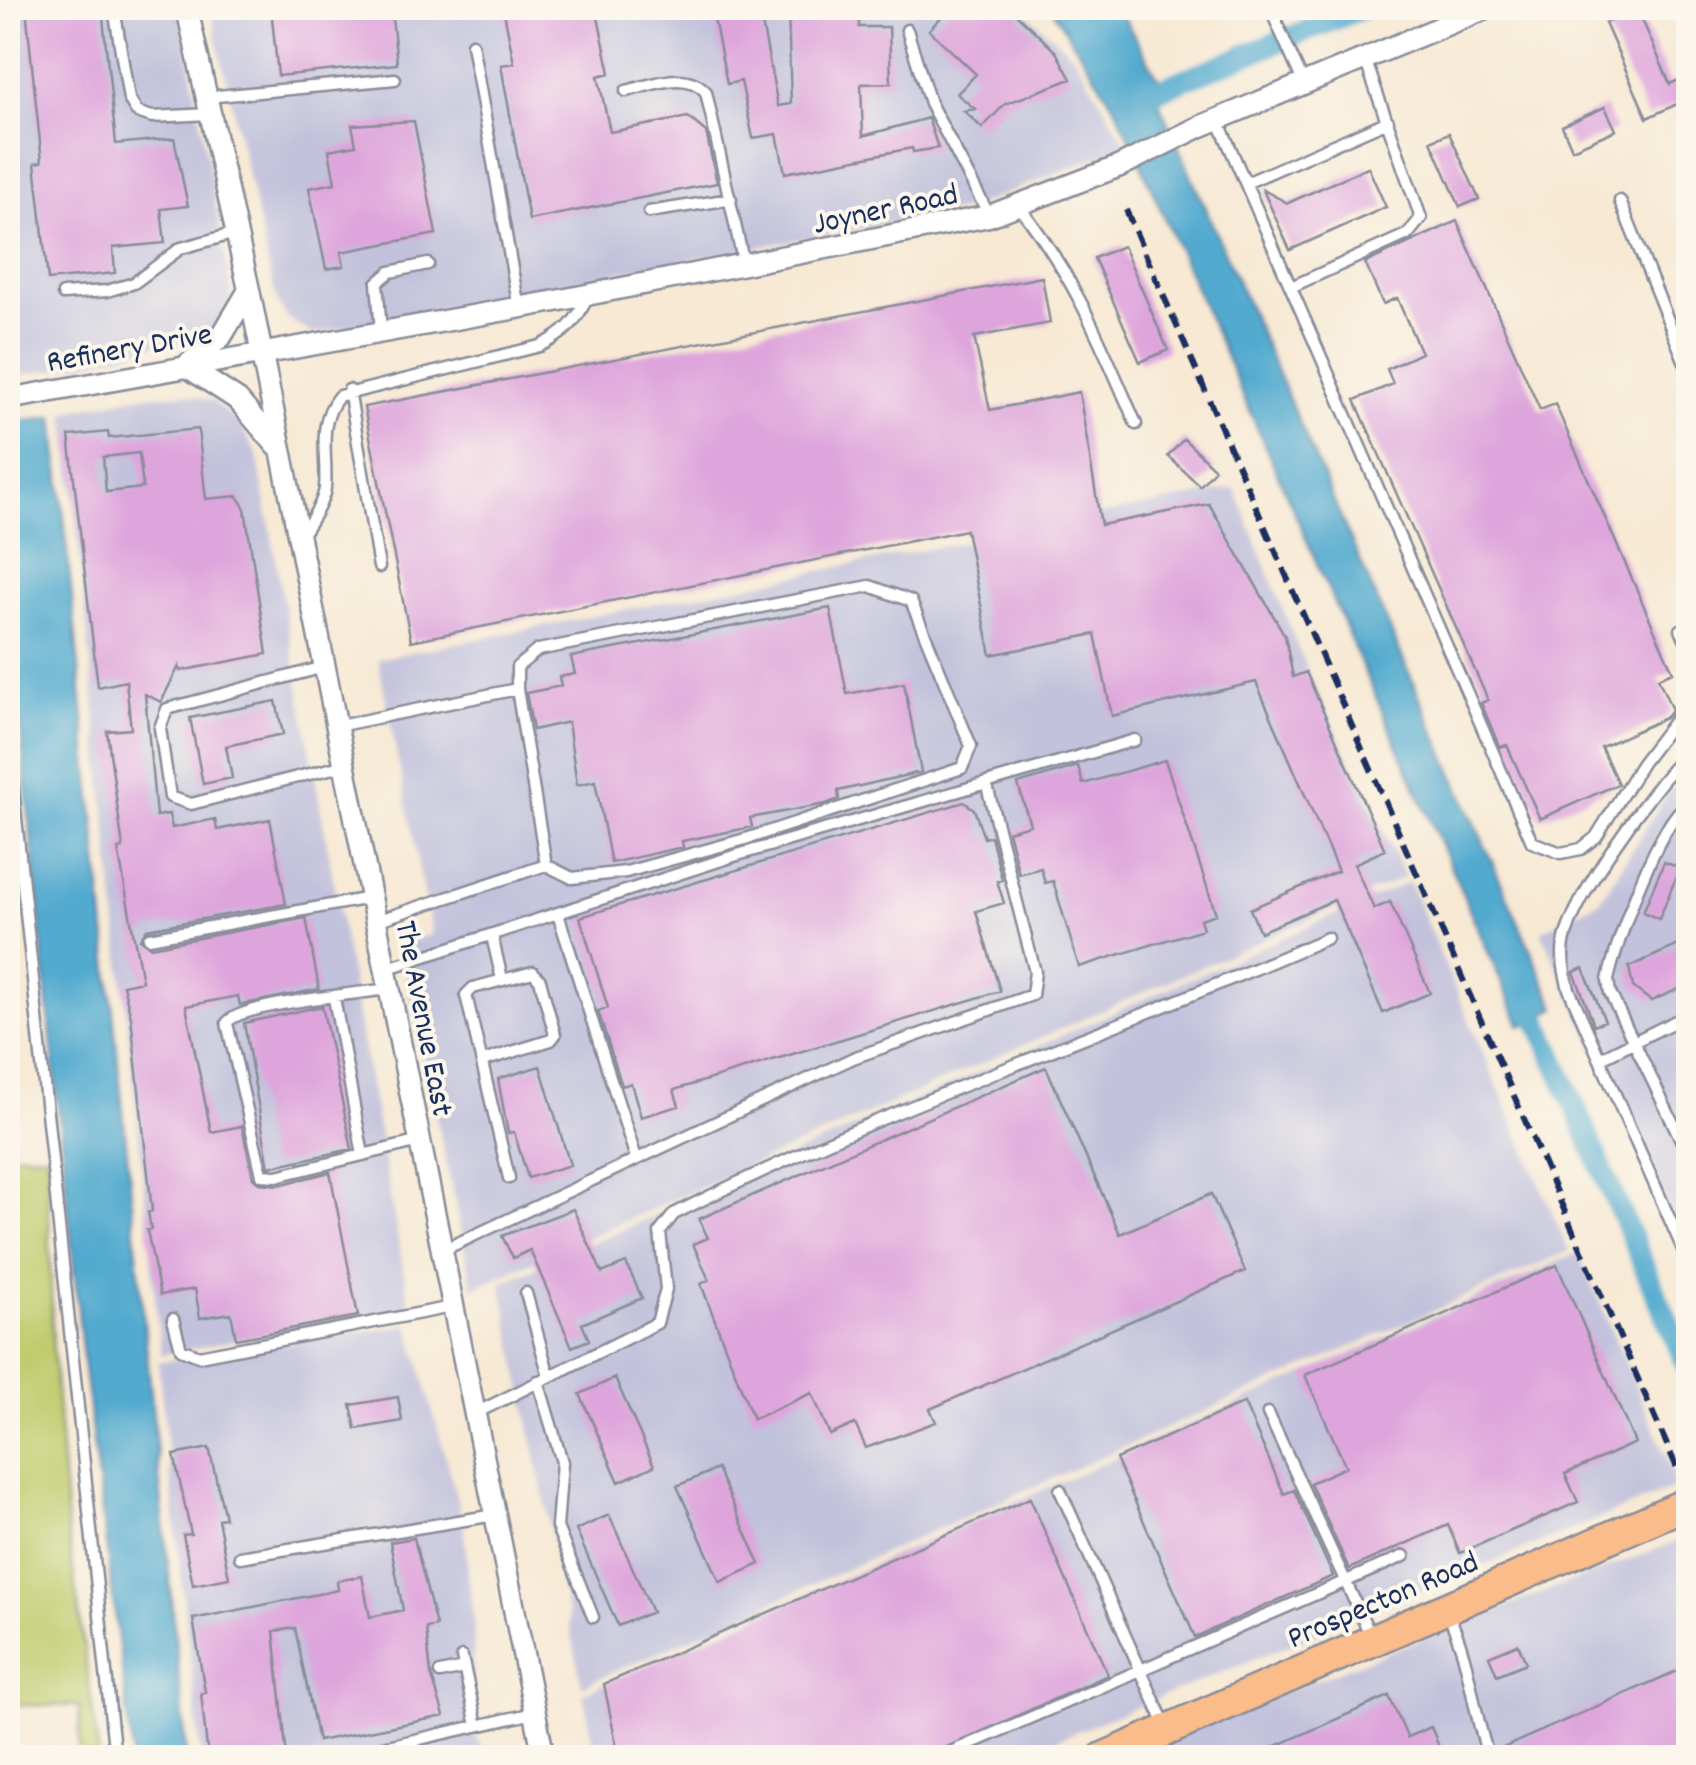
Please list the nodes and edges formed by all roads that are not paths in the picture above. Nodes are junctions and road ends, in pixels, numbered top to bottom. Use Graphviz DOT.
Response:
graph roads {
  1 [pos="114,8"];
  2 [pos="1270,8"];
  3 [pos="1487,8"];
  4 [pos="189,18"];
  5 [pos="907,30"];
  6 [pos="472,44"];
  7 [pos="1365,59"];
  8 [pos="395,79"];
  9 [pos="1304,84"];
  10 [pos="626,92"];
  11 [pos="209,105"];
  12 [pos="1388,122"];
  13 [pos="1209,124"];
  14 [pos="1246,183"];
  15 [pos="731,200"];
  16 [pos="1620,201"];
  17 [pos="1018,205"];
  18 [pos="649,212"];
  19 [pos="989,216"];
  20 [pos="237,233"];
  21 [pos="428,264"];
  22 [pos="744,266"];
  23 [pos="1291,287"];
  24 [pos="249,290"];
  25 [pos="63,294"];
  26 [pos="589,295"];
  27 [pos="519,308"];
  28 [pos="381,331"];
  29 [pos="262,352"];
  30 [pos="186,366"];
  31 [pos="1688,370"];
  32 [pos="350,390"];
  33 [pos="8,399"];
  34 [pos="1136,424"];
  35 [pos="282,453"];
  36 [pos="299,539"];
  37 [pos="379,567"];
  38 [pos="1681,630"];
  39 [pos="1688,644"];
  40 [pos="325,667"];
  41 [pos="517,688"];
  42 [pos="1688,704"];
  43 [pos="337,726"];
  44 [pos="1135,740"];
  45 [pos="8,742"];
  46 [pos="1688,752"];
  47 [pos="344,764"];
  48 [pos="987,786"];
  49 [pos="1688,804"];
  50 [pos="546,865"];
  51 [pos="371,898"];
  52 [pos="558,914"];
  53 [pos="376,921"];
  54 [pos="492,936"];
  55 [pos="149,938"];
  56 [pos="1327,938"];
  57 [pos="388,979"];
  58 [pos="502,979"];
  59 [pos="334,998"];
  60 [pos="1688,1015"];
  61 [pos="1634,1041"];
  62 [pos="1601,1058"];
  63 [pos="483,1062"];
  64 [pos="420,1141"];
  65 [pos="1688,1154"];
  66 [pos="363,1155"];
  67 [pos="636,1158"];
  68 [pos="508,1178"];
  69 [pos="442,1250"];
  70 [pos="1688,1261"];
  71 [pos="526,1294"];
  72 [pos="453,1306"];
  73 [pos="173,1319"];
  74 [pos="543,1378"];
  75 [pos="1268,1412"];
  76 [pos="475,1414"];
  77 [pos="1060,1490"];
  78 [pos="1688,1503"];
  79 [pos="495,1514"];
  80 [pos="1404,1556"];
  81 [pos="240,1558"];
  82 [pos="1345,1581"];
  83 [pos="1445,1608"];
  84 [pos="593,1617"];
  85 [pos="1372,1640"];
  86 [pos="1139,1666"];
  87 [pos="440,1673"];
  88 [pos="535,1713"];
  89 [pos="477,1726"];
  90 [pos="1167,1730"];
  91 [pos="387,1746"];
  92 [pos="115,1758"];
  93 [pos="335,1758"];
  94 [pos="402,1758"];
  95 [pos="544,1758"];
  96 [pos="937,1758"];
  97 [pos="1103,1758"];
  98 [pos="1488,1758"];
  1 -- 11 [label="lane"];
  2 -- 9 [label="lane"];
  3 -- 7 [label="street, Joyner Road"];
  4 -- 11 [label="street, The Avenue East"];
  5 -- 19 [label="lane"];
  6 -- 27 [label="lane"];
  7 -- 9 [label="street, Joyner Road"];
  7 -- 12 [label="lane"];
  8 -- 11 [label="lane"];
  9 -- 13 [label="street, Joyner Road"];
  10 -- 15 [label="lane"];
  11 -- 20 [label="street, The Avenue East"];
  12 -- 14 [label="lane"];
  12 -- 23 [label="lane"];
  13 -- 14 [label="lane"];
  13 -- 17 [label="street, Joyner Road"];
  14 -- 23 [label="lane"];
  15 -- 18 [label="lane"];
  15 -- 22 [label="lane"];
  16 -- 31 [label="lane"];
  17 -- 19 [label="street, Joyner Road"];
  17 -- 34 [label="lane"];
  19 -- 22 [label="street, Joyner Road"];
  20 -- 24 [label="street, The Avenue East"];
  20 -- 25 [label="lane"];
  21 -- 28 [label="lane"];
  22 -- 26 [label="street, Joyner Road"];
  23 -- 42 [label="lane"];
  24 -- 29 [label="street, The Avenue East"];
  24 -- 30 [label="street"];
  26 -- 27 [label="street, Joyner Road"];
  26 -- 32 [label="lane"];
  27 -- 28 [label="street, Joyner Road"];
  28 -- 29 [label="street, Joyner Road"];
  29 -- 30 [label="street, Refinery Drive"];
  29 -- 35 [label="street, The Avenue East"];
  30 -- 33 [label="street, Refinery Drive"];
  30 -- 35 [label="street"];
  32 -- 36 [label="lane"];
  32 -- 37 [label="lane"];
  35 -- 36 [label="street, The Avenue East"];
  36 -- 40 [label="street, The Avenue East"];
  38 -- 39 [label="lane"];
  40 -- 43 [label="street, The Avenue East"];
  40 -- 47 [label="lane"];
  41 -- 43 [label="lane"];
  41 -- 50 [label="lane"];
  41 -- 50 [label="lane"];
  43 -- 47 [label="street, The Avenue East"];
  44 -- 48 [label="lane"];
  45 -- 92 [label="lane"];
  46 -- 62 [label="lane"];
  47 -- 51 [label="street, The Avenue East"];
  48 -- 52 [label="lane"];
  48 -- 67 [label="lane"];
  49 -- 61 [label="lane"];
  50 -- 53 [label="lane"];
  51 -- 53 [label="street, The Avenue East"];
  51 -- 55 [label="lane"];
  52 -- 54 [label="lane"];
  52 -- 67 [label="lane"];
  53 -- 57 [label="street, The Avenue East"];
  54 -- 57 [label="lane"];
  54 -- 58 [label="lane"];
  56 -- 74 [label="lane"];
  57 -- 59 [label="lane"];
  57 -- 64 [label="street, The Avenue East"];
  58 -- 63 [label="lane"];
  58 -- 63 [label="lane"];
  59 -- 66 [label="lane"];
  59 -- 66 [label="lane"];
  60 -- 61 [label="lane"];
  61 -- 62 [label="lane"];
  61 -- 65 [label="lane"];
  62 -- 70 [label="lane"];
  63 -- 68 [label="lane"];
  64 -- 66 [label="lane"];
  64 -- 69 [label="street, The Avenue East"];
  67 -- 69 [label="lane"];
  69 -- 72 [label="street, The Avenue East"];
  71 -- 74 [label="lane"];
  72 -- 73 [label="lane"];
  72 -- 76 [label="street, The Avenue East"];
  74 -- 76 [label="lane"];
  74 -- 84 [label="lane"];
  75 -- 82 [label="lane"];
  76 -- 79 [label="street, The Avenue East"];
  77 -- 86 [label="lane"];
  78 -- 83 [label="main road, Prospecton Road"];
  79 -- 81 [label="lane"];
  79 -- 88 [label="street, The Avenue East"];
  80 -- 82 [label="lane"];
  82 -- 85 [label="lane"];
  82 -- 86 [label="lane"];
  83 -- 85 [label="main road, Prospecton Road"];
  83 -- 98 [label="lane"];
  85 -- 90 [label="main road, Prospecton Road"];
  86 -- 90 [label="lane"];
  86 -- 96 [label="lane"];
  87 -- 89 [label="lane"];
  88 -- 89 [label="lane"];
  88 -- 95 [label="street, The Avenue East"];
  89 -- 91 [label="lane"];
  90 -- 97 [label="main road, Prospecton Road"];
  91 -- 93 [label="lane"];
  91 -- 94 [label="lane"];
}
